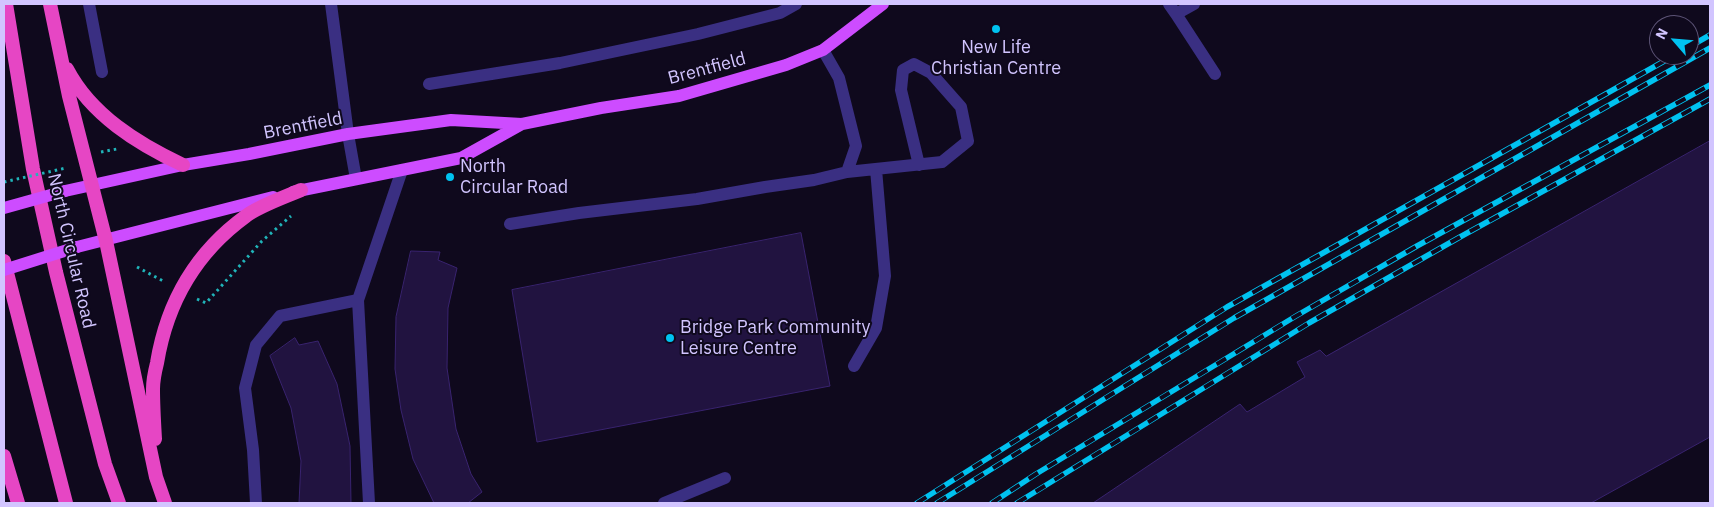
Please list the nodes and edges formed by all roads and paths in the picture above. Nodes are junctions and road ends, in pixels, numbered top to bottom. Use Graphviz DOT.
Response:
graph roads {
  1 [pos="6,4"];
  2 [pos="50,4"];
  3 [pos="89,4"];
  4 [pos="331,4"];
  5 [pos="796,4"];
  6 [pos="883,4"];
  7 [pos="1194,4"];
  8 [pos="1172,9"];
  9 [pos="823,50"];
  10 [pos="60,56"];
  11 [pos="102,72"];
  12 [pos="1215,74"];
  13 [pos="429,84"];
  14 [pos="522,124"];
  15 [pos="348,134"];
  16 [pos="120,149"];
  17 [pos="100,153"];
  18 [pos="183,165"];
  19 [pos="919,165"];
  20 [pos="66,168"];
  21 [pos="876,169"];
  22 [pos="402,170"];
  23 [pos="847,172"];
  24 [pos="356,179"];
  25 [pos="4,182"];
  26 [pos="92,184"];
  27 [pos="301,190"];
  28 [pos="4,208"];
  29 [pos="293,214"];
  30 [pos="510,224"];
  31 [pos="106,241"];
  32 [pos="4,261"];
  33 [pos="137,267"];
  34 [pos="4,270"];
  35 [pos="166,283"];
  36 [pos="194,298"];
  37 [pos="358,300"];
  38 [pos="854,366"];
  39 [pos="4,456"];
  40 [pos="156,477"];
  41 [pos="725,478"];
  42 [pos="18,503"];
  43 [pos="66,503"];
  44 [pos="118,503"];
  45 [pos="165,503"];
  46 [pos="256,503"];
  47 [pos="369,503"];
  48 [pos="664,503"];
  1 -- 44 [label="highway, North Circular Road"];
  2 -- 10 [label="highway"];
  3 -- 11 [label="street"];
  4 -- 15 [label="street"];
  5 -- 13 [label="street"];
  6 -- 9 [label="main road, Brentfield"];
  7 -- 8 [label="street"];
  8 -- 12 [label="street"];
  9 -- 14 [label="main road, Brentfield"];
  9 -- 23 [label="street"];
  10 -- 18 [label="highway"];
  10 -- 26 [label="highway"];
  14 -- 15 [label="main road, Brentfield"];
  14 -- 22 [label="main road, Brentfield"];
  15 -- 18 [label="main road, Brentfield"];
  15 -- 24 [label="street"];
  16 -- 17 [label="path"];
  18 -- 26 [label="main road, Brentfield"];
  19 -- 19 [label="street"];
  19 -- 21 [label="street"];
  20 -- 25 [label="path, bridge"];
  21 -- 23 [label="street"];
  21 -- 38 [label="street"];
  22 -- 24 [label="main road, Brentfield"];
  22 -- 37 [label="street"];
  23 -- 30 [label="street"];
  24 -- 27 [label="main road, Brentfield"];
  26 -- 28 [label="main road, Brentfield, bridge"];
  26 -- 31 [label="highway"];
  27 -- 31 [label="main road, Brentfield"];
  27 -- 40 [label="highway"];
  29 -- 36 [label="path"];
  31 -- 34 [label="main road, Brentfield, bridge"];
  31 -- 40 [label="highway"];
  32 -- 43 [label="highway"];
  33 -- 35 [label="path"];
  37 -- 46 [label="street"];
  37 -- 47 [label="street"];
  39 -- 42 [label="highway"];
  40 -- 45 [label="highway"];
  41 -- 48 [label="street"];
}
